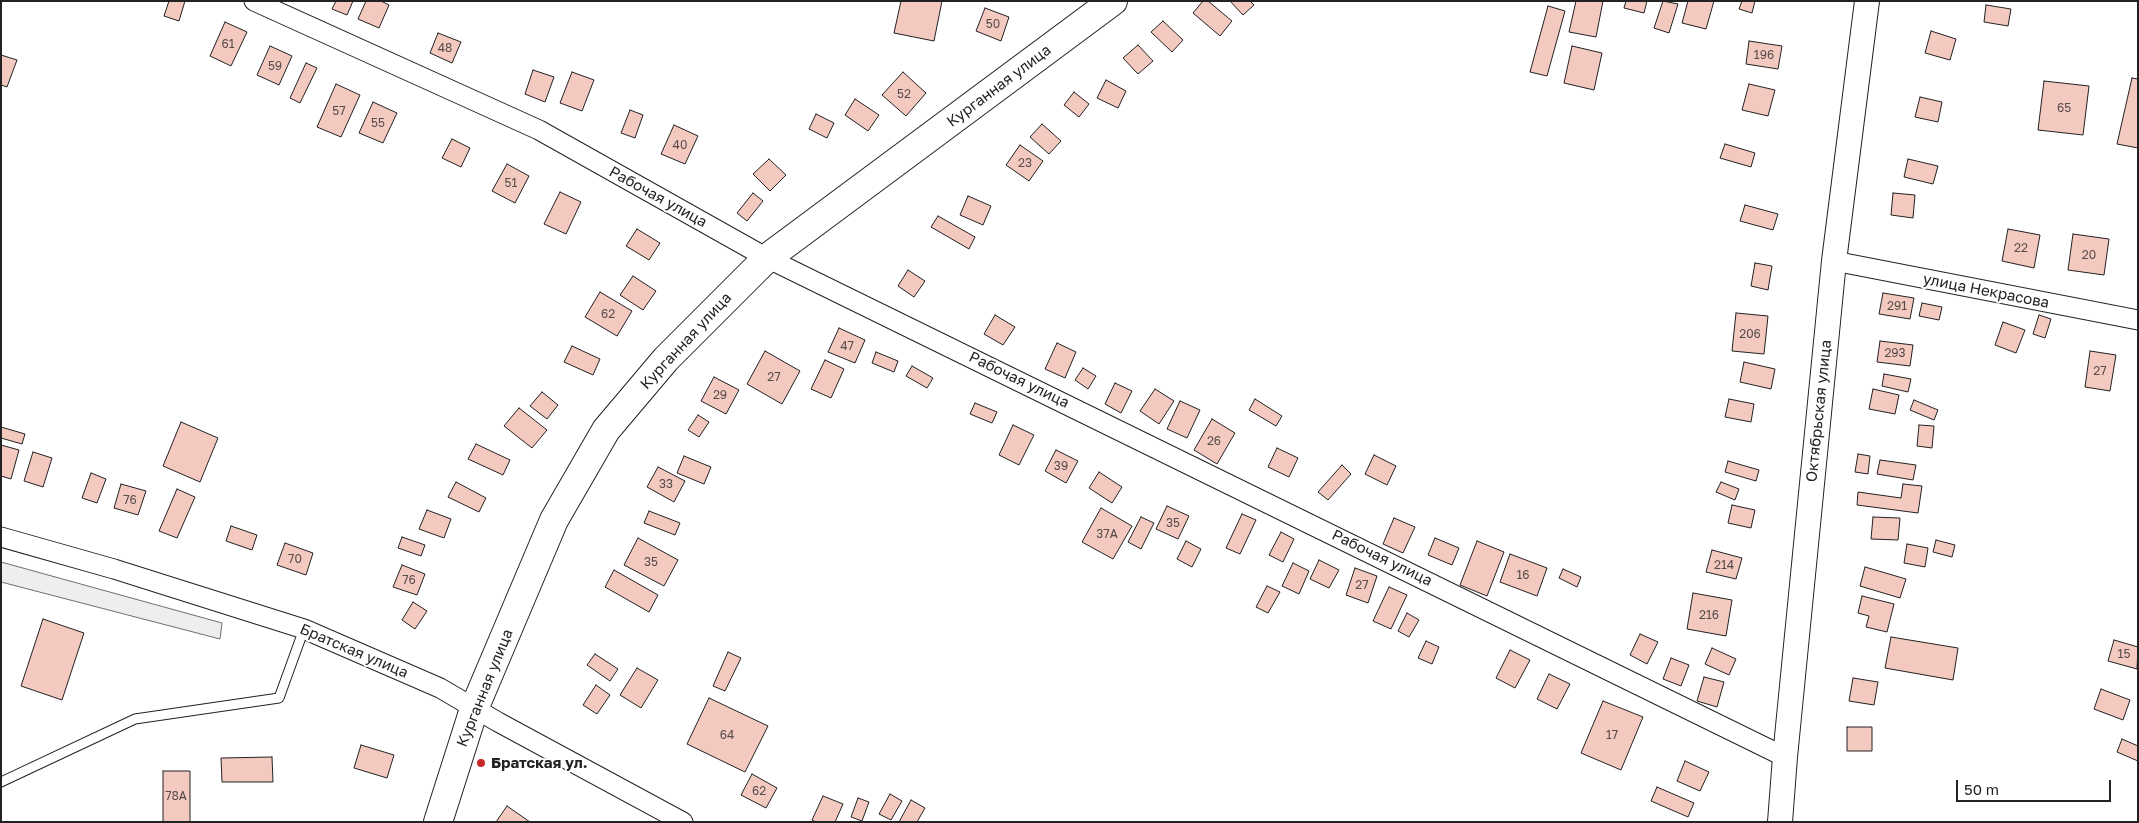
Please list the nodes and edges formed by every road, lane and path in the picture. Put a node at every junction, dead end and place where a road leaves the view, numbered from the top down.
1 (254, 1) edge
2 (1113, 1) edge
3 (1867, 1) edge
4 (767, 258) junction
5 (1834, 261) junction
6 (2138, 320) edge
7 (1, 537) edge
8 (304, 629) junction
9 (474, 708) junction
10 (1785, 757) junction
11 (1, 782) edge
12 (438, 822) edge
13 (683, 822) edge
14 (1780, 822) edge

1 - 4 street, Рабочая улица
2 - 4 main road, Курганная улица
3 - 5 street, Октябрьская улица
4 - 9 main road, Курганная улица
4 - 10 street, Рабочая улица
5 - 6 street, улица Некрасова
5 - 10 street, Октябрьская улица
7 - 8 street, Братская улица
8 - 9 street, Братская улица
8 - 11 lane
9 - 12 main road, Курганная улица
9 - 13 street, Братская улица
10 - 14 street, Октябрьская улица

